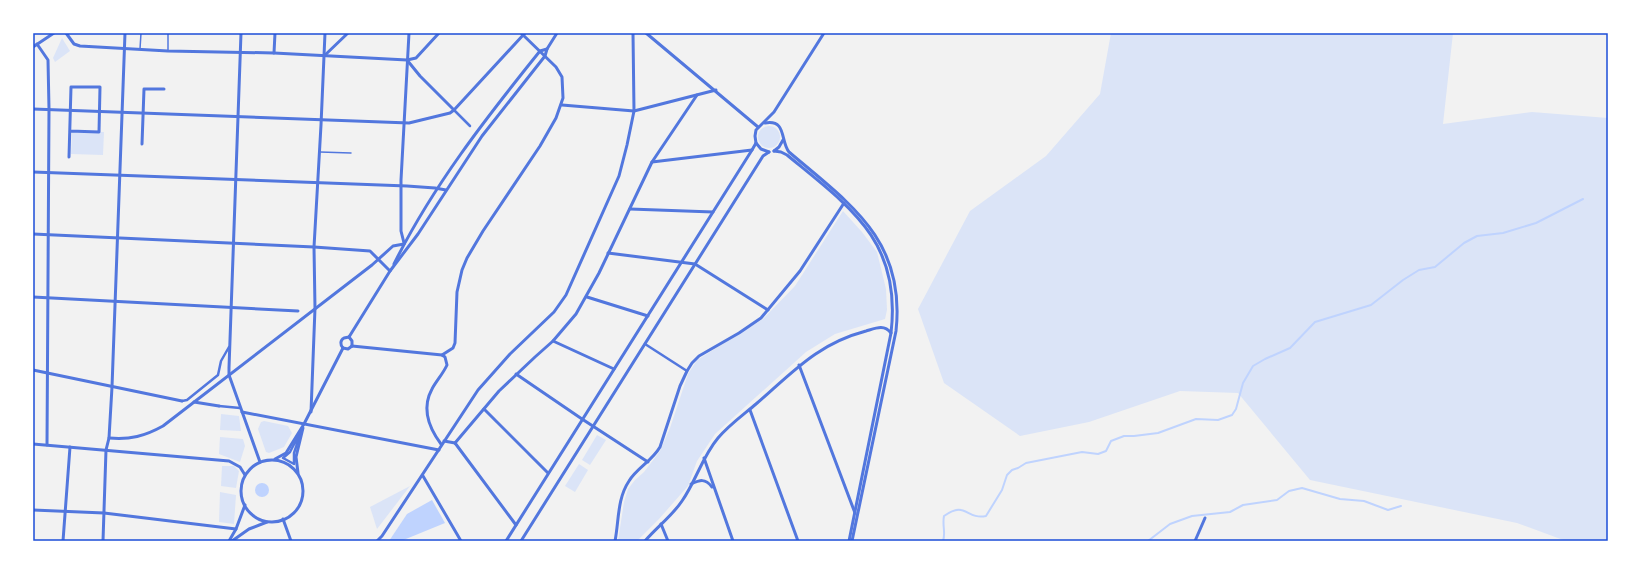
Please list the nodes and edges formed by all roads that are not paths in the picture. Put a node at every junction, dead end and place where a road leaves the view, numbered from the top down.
1 (54, 33) edge
2 (66, 33) edge
3 (125, 33) edge
4 (141, 33) edge
5 (168, 33) edge
6 (241, 33) edge
7 (275, 33) edge
8 (325, 33) edge
9 (348, 33) edge
10 (409, 33) edge
11 (439, 33) edge
12 (557, 33) edge
13 (633, 33) edge
14 (824, 33) edge
15 (523, 34) edge
16 (649, 34) edge
17 (37, 44) junction
18 (33, 47) edge
19 (124, 48) junction
20 (140, 49) junction
21 (547, 49) junction
22 (168, 51) junction
23 (540, 51) junction
24 (240, 52) junction
25 (274, 53) junction
26 (324, 56) junction
27 (545, 56) junction
28 (407, 60) junction
29 (164, 89) dead end
30 (716, 90) junction
31 (697, 95) junction
32 (562, 105) junction
33 (33, 109) edge
34 (49, 109) junction
35 (70, 110) junction
36 (454, 110) junction
37 (100, 111) junction
38 (634, 111) junction
39 (122, 112) junction
40 (143, 112) junction
41 (774, 112) junction
42 (238, 116) junction
43 (322, 120) junction
44 (404, 123) junction
45 (763, 124) junction
46 (776, 124) junction
47 (470, 126) dead end
48 (758, 127) junction
49 (70, 131) junction
50 (784, 139) junction
51 (756, 143) junction
52 (142, 144) dead end
53 (752, 150) junction
54 (774, 151) junction
55 (320, 152) junction
56 (769, 152) junction
57 (351, 153) dead end
58 (69, 157) dead end
59 (652, 162) junction
60 (33, 172) edge
61 (48, 172) junction
62 (119, 175) junction
63 (235, 179) junction
64 (318, 183) junction
65 (402, 186) junction
66 (438, 188) junction
67 (446, 190) junction
68 (844, 203) junction
69 (630, 208) junction
70 (713, 212) junction
71 (33, 234) edge
72 (48, 234) junction
73 (117, 237) junction
74 (232, 243) junction
75 (404, 244) junction
76 (314, 247) junction
77 (608, 253) junction
78 (378, 259) junction
79 (681, 263) junction
80 (695, 264) junction
81 (390, 271) junction
82 (33, 297) edge
83 (587, 297) junction
84 (48, 298) junction
85 (115, 301) junction
86 (230, 306) junction
87 (315, 308) junction
88 (768, 310) junction
89 (298, 311) dead end
90 (648, 316) junction
91 (892, 333) junction
92 (349, 337) junction
93 (554, 341) junction
94 (644, 344) junction
95 (352, 346) junction
96 (229, 347) junction
97 (343, 348) junction
98 (442, 355) junction
99 (799, 365) junction
100 (614, 369) junction
101 (33, 370) edge
102 (686, 371) junction
103 (47, 373) junction
104 (516, 374) junction
105 (229, 375) junction
106 (112, 386) junction
107 (182, 401) joint
108 (194, 402) junction
109 (218, 406) joint
110 (240, 408) junction
111 (484, 409) junction
112 (750, 410) junction
113 (242, 412) junction
114 (310, 412) junction
115 (582, 419) junction
116 (304, 424) junction
117 (594, 426) junction
118 (302, 429) joint
119 (451, 433) junction
120 (109, 438) junction
121 (458, 438) junction
122 (444, 441) junction
123 (455, 443) junction
124 (33, 444) edge
125 (441, 444) junction
126 (46, 445) junction
127 (70, 447) junction
128 (106, 450) junction
129 (439, 450) junction
130 (704, 458) junction
131 (274, 460) junction
132 (260, 462) junction
133 (648, 462) junction
134 (548, 473) junction
135 (245, 475) junction
136 (299, 475) junction
137 (423, 476) junction
138 (691, 484) junction
139 (714, 489) junction
140 (245, 505) junction
141 (33, 510) edge
142 (65, 512) junction
143 (104, 513) junction
144 (855, 514) junction
145 (1205, 518) dead end
146 (283, 519) junction
147 (268, 521) junction
148 (661, 524) junction
149 (516, 525) junction
150 (236, 529) junction
151 (63, 541) edge
152 (103, 541) edge
153 (229, 541) edge
154 (232, 541) edge
155 (291, 541) edge
156 (377, 541) edge
157 (461, 541) edge
158 (506, 541) edge
159 (521, 541) edge
160 (615, 541) edge
161 (645, 541) edge
162 (668, 541) edge
163 (733, 541) edge
164 (798, 541) edge
165 (849, 541) edge
166 (852, 541) edge
167 (1195, 541) edge

1 - 17 street
2 - 19 street
3 - 19 street
4 - 20 lane
5 - 22 lane
6 - 24 street
7 - 25 street
8 - 26 street
9 - 26 street
10 - 28 street
11 - 28 street
12 - 21 street
13 - 38 street
14 - 41 street
15 - 23 street
15 - 36 street
16 - 30 street
17 - 18 street
17 - 34 street
19 - 20 street
19 - 39 street
20 - 22 street
21 - 23 street
21 - 27 street
22 - 24 street
23 - 27 street
23 - 66 street
24 - 25 street
24 - 42 street
25 - 26 street
26 - 28 street
26 - 43 street
27 - 32 street
27 - 67 street
28 - 36 street
28 - 44 street
29 - 40 street
30 - 31 street
30 - 48 street
31 - 38 street
31 - 59 street
32 - 38 street
32 - 98 street
33 - 34 street
34 - 35 street
34 - 61 street
35 - 37 street
35 - 37 street
35 - 49 street
36 - 44 street
36 - 47 street
37 - 39 street
37 - 49 street
38 - 119 street
39 - 40 street
39 - 62 street
40 - 42 street
40 - 52 street
41 - 45 street
41 - 46 street
42 - 43 street
42 - 63 street
43 - 44 street
43 - 55 street
44 - 65 street
45 - 46 street
45 - 48 street
46 - 50 street
48 - 51 street
49 - 58 street
50 - 54 street
50 - 166 street
51 - 53 street
51 - 56 street
53 - 59 street
53 - 70 street
54 - 56 street
54 - 68 street
55 - 57 lane
55 - 64 street
56 - 80 street
59 - 69 street
60 - 61 street
61 - 62 street
61 - 72 street
62 - 63 street
62 - 73 street
63 - 64 street
63 - 74 street
64 - 65 street
64 - 76 street
65 - 66 street
65 - 75 street
66 - 67 street
66 - 75 street
67 - 81 street
68 - 88 street
68 - 91 street
69 - 70 street
69 - 77 street
70 - 79 street
71 - 72 street
72 - 73 street
72 - 84 street
73 - 74 street
73 - 85 street
74 - 76 street
74 - 86 street
75 - 78 street
75 - 81 street
76 - 78 street
76 - 87 street
77 - 79 street
77 - 83 street
78 - 81 street
78 - 87 street
79 - 80 street
79 - 90 street
80 - 88 street
80 - 94 street
81 - 92 street
82 - 84 street
83 - 90 street
83 - 93 street
84 - 85 street
84 - 103 street
85 - 86 street
85 - 106 street
86 - 89 street
86 - 96 street
87 - 105 street
87 - 114 street
88 - 102 street
90 - 100 street
91 - 99 street
91 - 144 street
92 - 95 street
92 - 97 street
93 - 100 street
93 - 104 street
94 - 102 street
94 - 117 street
95 - 97 street
95 - 98 street
96 - 105 street
96 - 107 street
97 - 114 street
98 - 125 street
99 - 112 street
99 - 144 street
100 - 115 street
101 - 103 street
102 - 133 street
103 - 106 street
103 - 126 street
104 - 111 street
104 - 115 street
105 - 108 street
105 - 110 street
106 - 107 street
106 - 120 street
108 - 109 street
108 - 120 street
109 - 110 street
110 - 113 street
111 - 121 street
111 - 134 street
112 - 130 street
112 - 164 street
113 - 116 street
113 - 132 street
114 - 116 street
115 - 117 street
115 - 134 street
116 - 129 street
116 - 131 street
116 - 136 street
117 - 133 street
117 - 159 street
118 - 118 street
119 - 121 street
119 - 122 street
120 - 128 street
121 - 123 street
122 - 123 street
122 - 125 street
123 - 149 street
124 - 126 street
125 - 129 street
126 - 127 street
127 - 128 street
127 - 142 street
128 - 135 street
128 - 143 street
129 - 137 street
130 - 138 street
130 - 139 street
131 - 132 street
131 - 136 street
132 - 135 street
133 - 160 street
134 - 149 street
135 - 140 street
136 - 146 street
137 - 156 street
137 - 157 street
138 - 139 street
138 - 148 street
139 - 163 street
140 - 147 street
140 - 150 street
141 - 142 street
142 - 143 street
142 - 151 street
143 - 150 street
143 - 152 street
144 - 165 street
145 - 167 street
146 - 147 street
146 - 155 street
147 - 154 street
148 - 161 street
148 - 162 street
149 - 158 street
150 - 153 street

